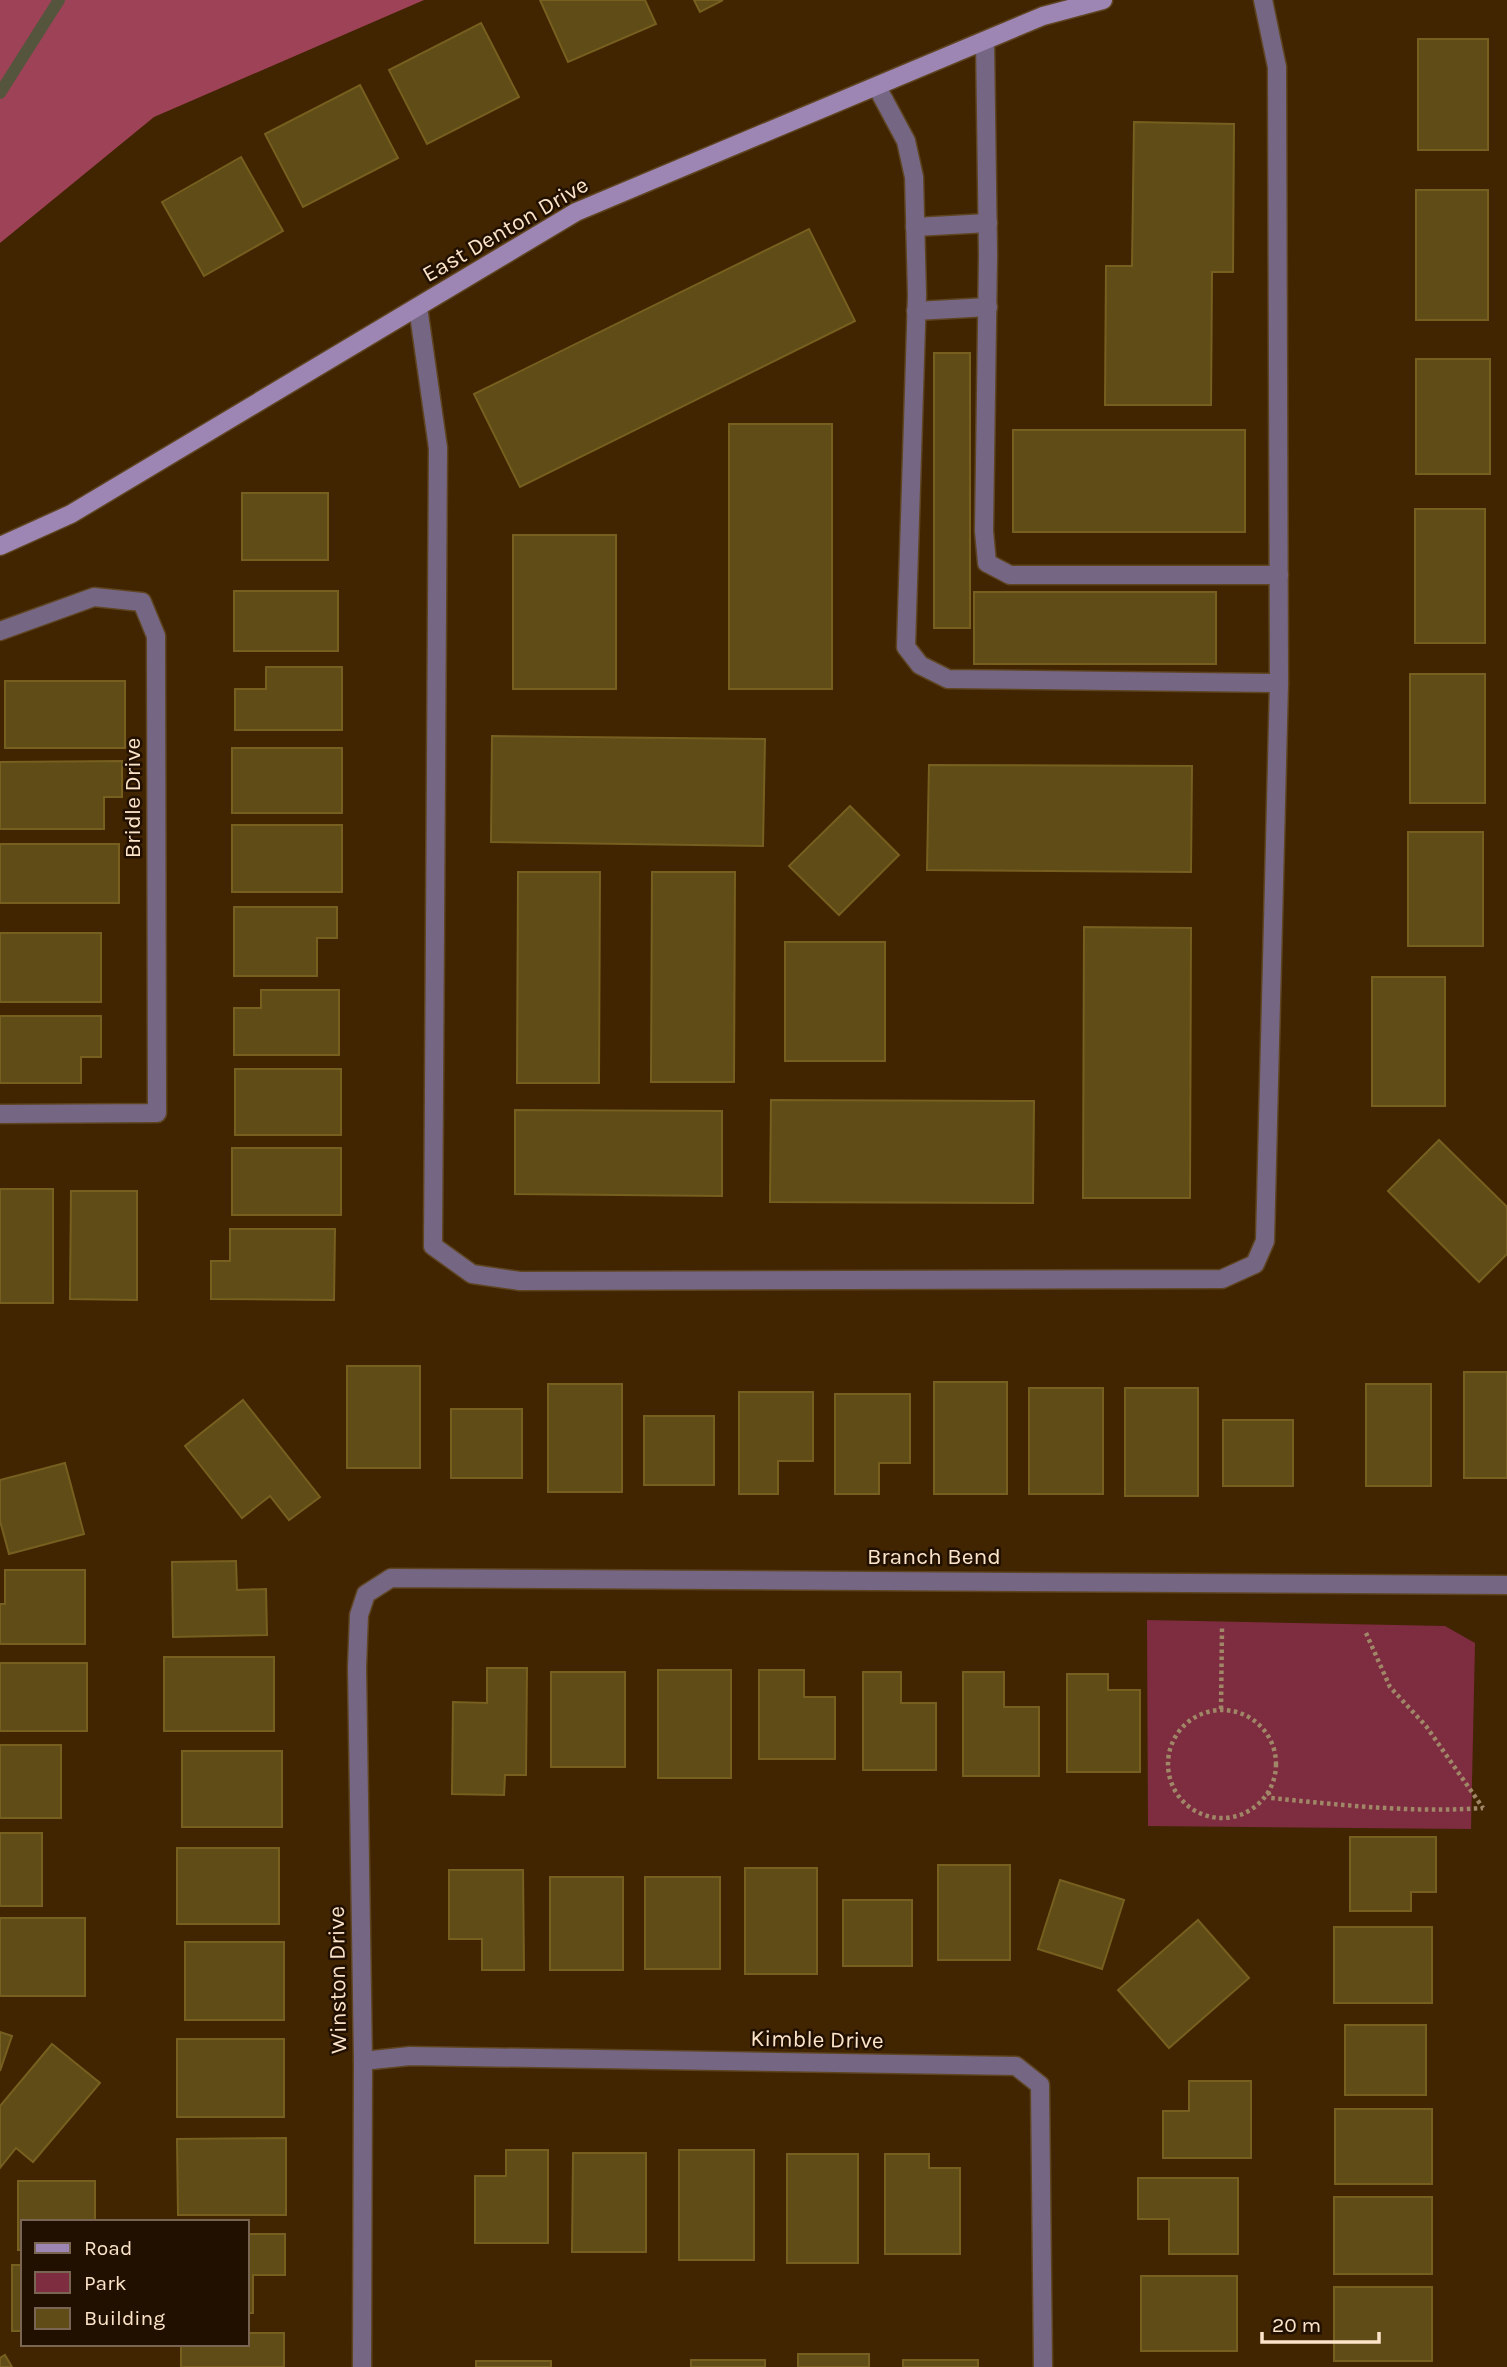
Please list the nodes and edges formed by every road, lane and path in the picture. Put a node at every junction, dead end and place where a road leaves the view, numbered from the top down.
1 (1103, 0) edge
2 (1263, 0) edge
3 (985, 41) junction
4 (877, 87) junction
5 (988, 223) junction
6 (915, 228) junction
7 (418, 307) junction
8 (988, 307) junction
9 (916, 311) junction
10 (0, 546) edge
11 (1279, 575) junction
12 (0, 631) edge
13 (1279, 683) junction
14 (0, 1114) edge
15 (1507, 1585) edge
16 (366, 1594) joint
17 (1222, 1628) dead end
18 (1366, 1633) dead end
19 (1221, 1709) junction
20 (1268, 1793) junction
21 (363, 2061) junction
22 (362, 2367) edge
23 (1042, 2367) edge

1 - 3 street, East Denton Drive
2 - 11 street
3 - 4 street, East Denton Drive
3 - 5 street
4 - 6 street
4 - 7 street, East Denton Drive
5 - 6 street
5 - 8 street
6 - 9 street
7 - 10 street, East Denton Drive
7 - 13 street
8 - 9 street
8 - 11 street
9 - 13 street
11 - 13 street
12 - 14 street, Bridle Drive
15 - 16 street, Branch Bend
16 - 21 street, Winston Drive
17 - 19 path
18 - 20 path
19 - 20 path
19 - 20 path
21 - 22 street, Winston Drive
21 - 23 street, Kimble Drive

